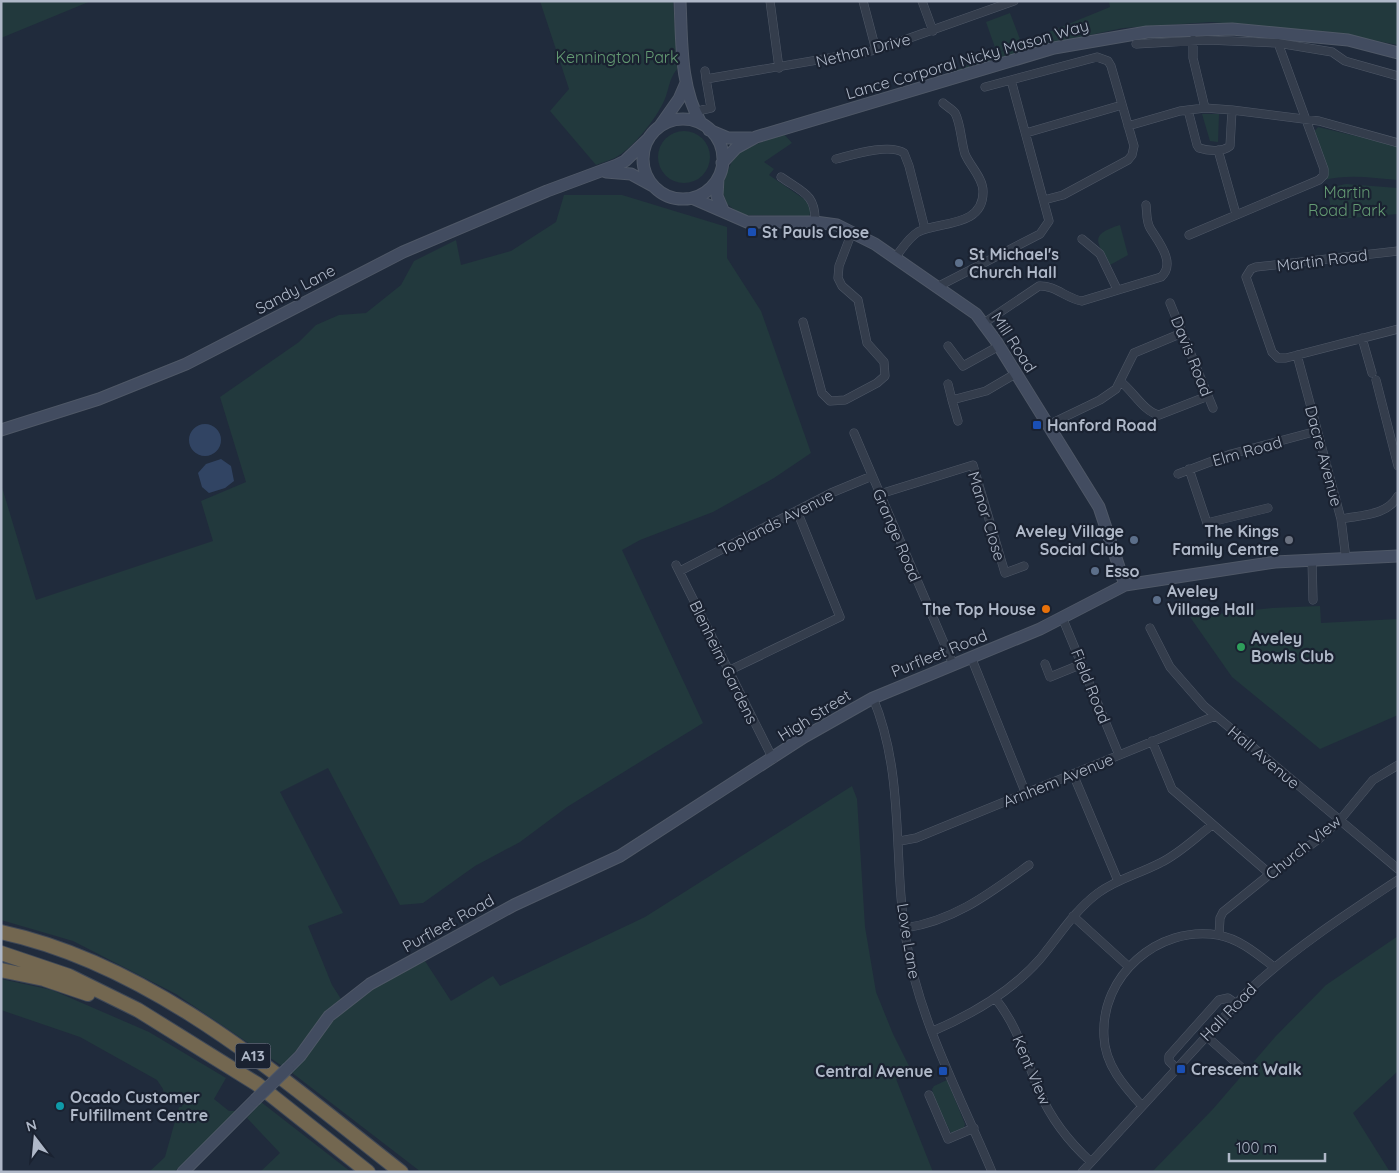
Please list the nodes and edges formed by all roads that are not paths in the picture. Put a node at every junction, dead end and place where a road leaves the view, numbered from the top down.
1 (680, 1) edge
2 (770, 1) edge
3 (863, 1) edge
4 (922, 1) edge
5 (1014, 1) edge
6 (1002, 3) edge
7 (933, 31) junction
8 (1193, 40) junction
9 (1136, 44) dead end
10 (1278, 44) junction
11 (876, 50) junction
12 (1398, 52) edge
13 (779, 68) junction
14 (1398, 76) edge
15 (1012, 80) junction
16 (686, 83) junction
17 (986, 87) dead end
18 (943, 103) dead end
19 (1122, 106) junction
20 (1205, 108) junction
21 (702, 110) dead end
22 (1188, 110) junction
23 (1232, 110) junction
24 (1305, 118) junction
25 (660, 126) junction
26 (1128, 126) junction
27 (705, 127) junction
28 (1026, 133) junction
29 (756, 137) junction
30 (648, 139) junction
31 (1398, 143) edge
32 (1218, 150) junction
33 (836, 159) dead end
34 (722, 163) junction
35 (601, 172) junction
36 (781, 177) dead end
37 (718, 178) junction
38 (653, 186) junction
39 (692, 198) junction
40 (1044, 200) junction
41 (1146, 205) dead end
42 (723, 210) junction
43 (1236, 214) junction
44 (815, 222) junction
45 (924, 230) junction
46 (852, 232) junction
47 (1189, 235) dead end
48 (1082, 239) dead end
49 (1398, 251) edge
50 (895, 258) junction
51 (939, 286) junction
52 (1117, 288) junction
53 (1170, 303) dead end
54 (803, 322) dead end
55 (984, 323) junction
56 (1398, 329) edge
57 (1182, 333) junction
58 (1362, 338) junction
59 (948, 346) dead end
60 (999, 346) junction
61 (1297, 355) junction
62 (1015, 374) junction
63 (1121, 382) junction
64 (948, 384) dead end
65 (1208, 396) junction
66 (952, 400) junction
67 (1213, 408) dead end
68 (958, 421) dead end
69 (1048, 425) junction
70 (1, 430) edge
71 (1317, 431) junction
72 (854, 433) dead end
73 (1398, 466) edge
74 (1189, 469) junction
75 (1178, 474) dead end
76 (872, 476) junction
77 (880, 494) junction
78 (1398, 496) edge
79 (1268, 508) dead end
80 (797, 511) junction
81 (1341, 518) junction
82 (1398, 556) edge
83 (1346, 559) junction
84 (1312, 560) junction
85 (1024, 566) dead end
86 (678, 568) joint
87 (1125, 585) junction
88 (1313, 600) dead end
89 (1062, 617) junction
90 (1150, 628) dead end
91 (971, 656) junction
92 (953, 664) junction
93 (1045, 664) dead end
94 (1082, 664) junction
95 (728, 671) junction
96 (873, 698) junction
97 (1215, 716) junction
98 (1152, 742) junction
99 (1119, 755) junction
100 (773, 760) junction
101 (1398, 765) edge
102 (1073, 774) junction
103 (1026, 794) junction
104 (1340, 820) junction
105 (1212, 825) junction
106 (900, 841) junction
107 (1029, 865) dead end
108 (1398, 869) edge
109 (1270, 874) junction
110 (1398, 880) edge
111 (1118, 881) junction
112 (1073, 916) junction
113 (1, 925) edge
114 (905, 928) junction
115 (1, 932) edge
116 (1219, 935) junction
117 (22, 937) junction
118 (1, 953) edge
119 (1274, 966) junction
120 (1129, 967) junction
121 (1, 970) edge
122 (995, 998) junction
123 (1235, 1003) junction
124 (138, 1010) junction
125 (933, 1031) junction
126 (1205, 1035) junction
127 (1176, 1068) junction
128 (1242, 1068) dead end
129 (929, 1096) dead end
130 (1142, 1106) junction
131 (974, 1128) junction
132 (1091, 1162) junction
133 (183, 1172) edge
134 (368, 1172) edge
135 (401, 1172) edge
136 (992, 1172) edge
137 (1082, 1172) edge

1 - 16 street
2 - 13 street
3 - 11 street
4 - 7 street
5 - 6 street, Nethan Drive
6 - 7 street, Nethan Drive
7 - 11 street, Nethan Drive
8 - 9 street
8 - 10 street
8 - 20 street
10 - 14 street
10 - 24 street
11 - 13 street, Nethan Drive
12 - 29 street, Lance Corporal Nicky Mason Way
13 - 21 street, Nethan Drive
15 - 17 street
15 - 19 street
15 - 28 street
16 - 25 street
16 - 27 street
18 - 45 street
19 - 26 street
19 - 28 street
20 - 22 street
20 - 23 street
22 - 26 street
22 - 32 street
23 - 24 street
23 - 32 street
24 - 31 street
24 - 43 street
25 - 27 street
25 - 30 street
26 - 40 street
27 - 29 street, Lance Corporal Nicky Mason Way
27 - 34 street
28 - 40 street
29 - 34 street, Lance Corporal Nicky Mason Way
30 - 35 street, Sandy Lane
30 - 38 street
32 - 43 street
33 - 45 street
34 - 37 street
35 - 38 street, Sandy Lane
35 - 70 street, Sandy Lane
36 - 44 street
37 - 39 street
37 - 42 street
38 - 39 street
39 - 42 street, Mill Road
40 - 51 street
41 - 52 street
42 - 44 street, Mill Road
43 - 47 street
44 - 46 street, Mill Road
45 - 50 street
46 - 50 street, Mill Road
46 - 54 street
48 - 52 street
49 - 61 street, Martin Road
50 - 51 street, Mill Road
51 - 55 street, Mill Road
52 - 55 street
53 - 57 street, Davis Road
55 - 60 street, Mill Road
56 - 58 street
57 - 63 street
57 - 65 street, Davis Road
58 - 61 street
58 - 73 street
59 - 60 street
60 - 62 street, Mill Road
61 - 71 street, Dacre Avenue
62 - 66 street
62 - 69 street, Mill Road
63 - 65 street
63 - 69 street
64 - 66 street
65 - 67 street, Davis Road
66 - 68 street
69 - 87 street, Mill Road
71 - 74 street, Elm Road
71 - 81 street, Dacre Avenue
72 - 76 street, Grange Road
74 - 75 street, Elm Road
74 - 79 street
76 - 77 street, Grange Road
76 - 80 street, Toplands Avenue
77 - 85 street, Manor Close
77 - 92 street, Grange Road
78 - 81 street
80 - 86 street, Toplands Avenue
80 - 95 street
81 - 83 street, Dacre Avenue
82 - 83 street
83 - 84 street
84 - 87 street
84 - 88 street
86 - 95 street, Blenheim Gardens
87 - 89 street, Purfleet Road
89 - 91 street, Purfleet Road
89 - 94 street, Field Road
90 - 97 street, Hall Avenue
91 - 92 street, Purfleet Road
91 - 103 street
92 - 96 street, Purfleet Road
93 - 94 street
94 - 99 street, Field Road
95 - 100 street, Blenheim Gardens
96 - 100 street, High Street
96 - 106 street, Love Lane
97 - 98 street, Arnhem Avenue
97 - 104 street, Hall Avenue
98 - 99 street, Arnhem Avenue
98 - 105 street
99 - 102 street, Arnhem Avenue
100 - 133 street, Purfleet Road, bridge
101 - 104 street, Church View
102 - 103 street, Arnhem Avenue
102 - 111 street
103 - 106 street, Arnhem Avenue
104 - 108 street, Hall Avenue
104 - 109 street, Church View
105 - 109 street
105 - 111 street
106 - 114 street, Love Lane
107 - 114 street
109 - 116 street, Church View
110 - 119 street, Hall Road
111 - 112 street
112 - 120 street
112 - 122 street
113 - 117 highway
114 - 125 street, Love Lane
115 - 117 highway, A13
116 - 119 street
116 - 120 street
117 - 135 highway, A13
118 - 124 highway, A13
119 - 123 street, Hall Road
120 - 130 street
121 - 124 highway
122 - 125 street
122 - 132 street, Kent View
123 - 126 street, Hall Road
123 - 127 street
124 - 134 highway, A13
125 - 131 street, Love Lane
126 - 127 street, Hall Road
126 - 128 street
127 - 130 street, Hall Road
129 - 131 street
130 - 132 street, Hall Road
131 - 136 street, Love Lane
132 - 137 street, Hall Road

